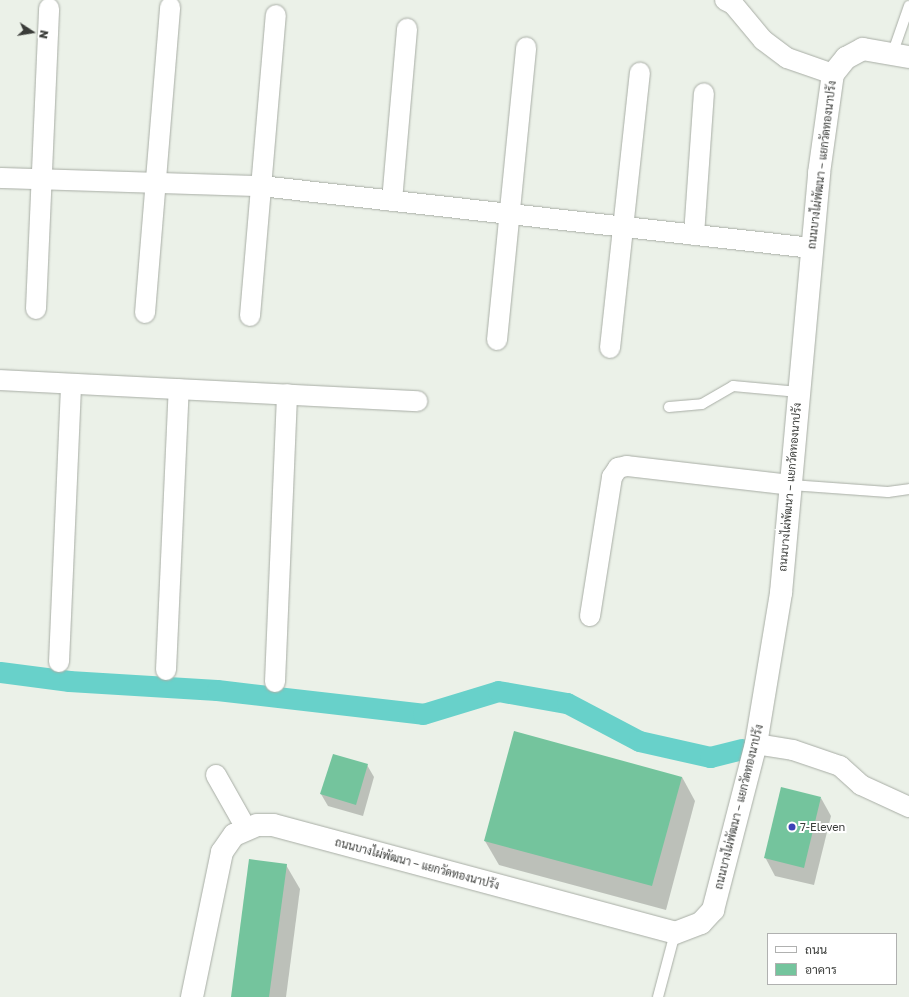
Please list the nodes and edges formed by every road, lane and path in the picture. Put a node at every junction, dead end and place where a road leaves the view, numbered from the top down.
1 (725, 0) edge
2 (909, 6) edge
3 (170, 7) dead end
4 (50, 8) dead end
5 (276, 15) dead end
6 (407, 30) dead end
7 (526, 47) dead end
8 (901, 55) edge
9 (640, 73) dead end
10 (833, 74) junction
11 (704, 93) dead end
12 (0, 178) edge
13 (42, 179) junction
14 (156, 183) junction
15 (261, 186) junction
16 (392, 201) junction
17 (510, 214) junction
18 (623, 227) junction
19 (694, 235) junction
20 (812, 248) junction
21 (36, 309) dead end
22 (145, 313) dead end
23 (250, 316) dead end
24 (497, 340) dead end
25 (610, 348) dead end
26 (0, 380) edge
27 (71, 384) junction
28 (179, 389) junction
29 (799, 392) junction
30 (287, 394) junction
31 (417, 400) dead end
32 (669, 407) dead end
33 (790, 485) junction
34 (909, 489) edge
35 (590, 616) dead end
36 (59, 662) dead end
37 (166, 670) dead end
38 (275, 682) dead end
39 (756, 744) junction
40 (216, 775) dead end
41 (908, 804) edge
42 (246, 828) junction
43 (674, 933) junction
44 (192, 997) edge
45 (658, 997) edge

1 - 10 street
2 - 8 lane
3 - 14 street
4 - 13 street
5 - 15 street
6 - 16 street
7 - 17 street
8 - 10 street, ถนนบางไผ่พัฒนา – แยกวัดทองนาปรัง
9 - 18 street
10 - 20 street, ถนนบางไผ่พัฒนา – แยกวัดทองนาปรัง
11 - 19 street
12 - 13 street
13 - 14 street
13 - 21 street
14 - 15 street
14 - 22 street
15 - 16 street
15 - 23 street
16 - 17 street
17 - 18 street
17 - 24 street
18 - 19 street
18 - 25 street
19 - 20 street
20 - 29 street, ถนนบางไผ่พัฒนา – แยกวัดทองนาปรัง
26 - 27 street
27 - 28 street
27 - 36 street
28 - 30 street
28 - 37 street
29 - 32 lane
29 - 33 street, ถนนบางไผ่พัฒนา – แยกวัดทองนาปรัง
30 - 31 street
30 - 38 street
33 - 34 lane
33 - 35 street
33 - 39 street, ถนนบางไผ่พัฒนา – แยกวัดทองนาปรัง
39 - 41 street
39 - 43 street, ถนนบางไผ่พัฒนา – แยกวัดทองนาปรัง
40 - 42 street
42 - 43 street, ถนนบางไผ่พัฒนา – แยกวัดทองนาปรัง
42 - 44 street, ถนนบางไผ่พัฒนา – แยกวัดทองนาปรัง
43 - 45 lane

